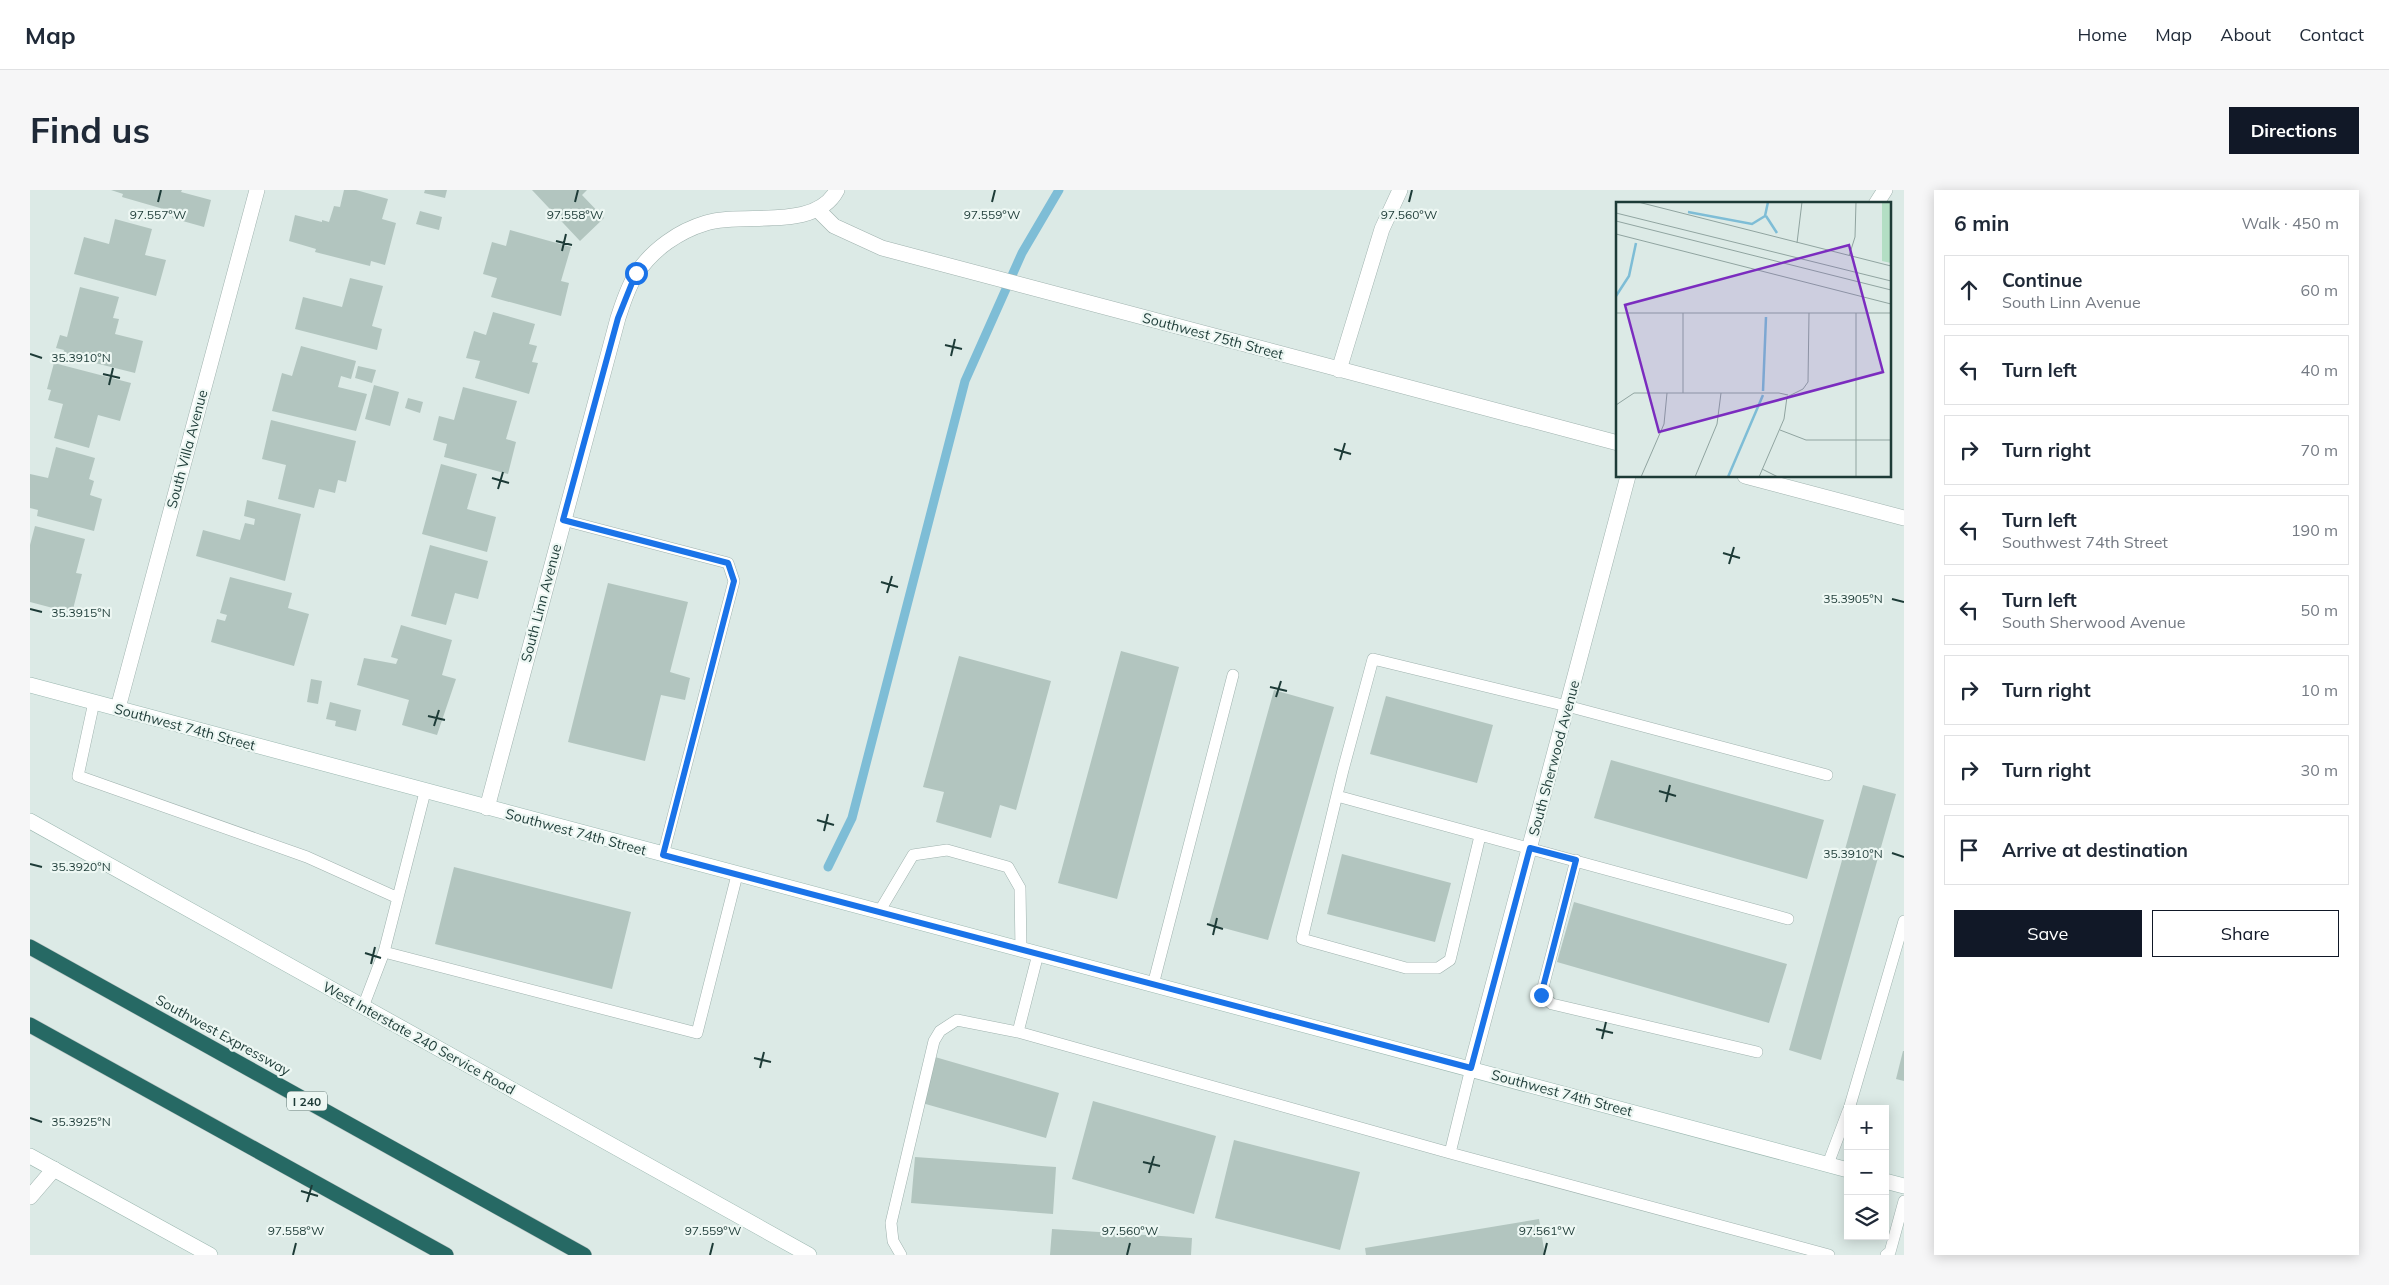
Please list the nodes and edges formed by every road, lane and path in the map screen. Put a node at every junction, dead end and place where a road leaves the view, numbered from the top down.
1 (257, 190) edge
2 (837, 190) edge
3 (1400, 190) edge
4 (1885, 190) edge
5 (1877, 202) edge
6 (818, 209) junction
7 (1339, 370) junction
8 (1616, 442) edge
9 (1627, 478) edge
10 (1755, 478) edge
11 (1904, 518) edge
12 (563, 520) junction
13 (1233, 675) dead end
14 (30, 685) edge
15 (94, 702) junction
16 (1567, 706) junction
17 (118, 708) junction
18 (1827, 775) dead end
19 (425, 792) junction
20 (1337, 796) junction
21 (487, 808) junction
22 (30, 821) edge
23 (1480, 836) junction
24 (1530, 848) junction
25 (663, 855) junction
26 (1576, 860) junction
27 (737, 875) junction
28 (398, 898) junction
29 (879, 912) junction
30 (1788, 919) dead end
31 (1904, 921) edge
32 (30, 946) edge
33 (1021, 950) junction
34 (384, 952) junction
35 (1038, 954) junction
36 (1154, 985) junction
37 (363, 1006) junction
38 (30, 1025) edge
39 (1018, 1032) junction
40 (1757, 1052) dead end
41 (1471, 1068) junction
42 (1849, 1105) edge
43 (1844, 1121) edge
44 (1450, 1153) junction
45 (30, 1156) edge
46 (1828, 1164) junction
47 (54, 1169) junction
48 (1844, 1169) edge
49 (1889, 1182) edge
50 (1904, 1186) edge
51 (30, 1197) edge
52 (1904, 1201) edge
53 (210, 1255) edge
54 (446, 1255) edge
55 (584, 1255) edge
56 (809, 1255) edge
57 (901, 1255) edge
58 (1829, 1255) edge
59 (1886, 1255) edge

1 - 17 street, South Villa Avenue
2 - 6 street, South Linn Avenue
3 - 7 street
4 - 5 street
6 - 7 street, Southwest 75th Street
6 - 12 street, South Linn Avenue
7 - 8 street, Southwest 75th Street
9 - 16 street, South Sherwood Avenue
10 - 11 street
12 - 21 street, South Linn Avenue
12 - 25 lane
13 - 36 lane
14 - 15 street, Southwest 74th Street
15 - 17 street, Southwest 74th Street
15 - 28 lane
16 - 18 lane
16 - 20 lane
16 - 24 street, South Sherwood Avenue
17 - 19 street, Southwest 74th Street
19 - 21 street, Southwest 74th Street
19 - 28 lane
20 - 23 lane
20 - 23 lane
21 - 25 street, Southwest 74th Street
22 - 37 street, West Interstate 240 Service Road
23 - 24 lane
24 - 26 lane
24 - 41 street, South Sherwood Avenue
25 - 27 street, Southwest 74th Street
26 - 30 lane
26 - 40 lane
27 - 29 street, Southwest 74th Street
27 - 34 lane
28 - 34 lane
29 - 33 street, Southwest 74th Street
29 - 33 lane
31 - 42 lane
32 - 55 highway, Southwest Expressway / I 240
33 - 35 street, Southwest 74th Street
34 - 37 lane
35 - 36 street, Southwest 74th Street
35 - 39 lane
36 - 41 street, Southwest 74th Street
37 - 56 street, West Interstate 240 Service Road
38 - 54 highway
39 - 44 lane
39 - 57 lane
41 - 44 lane
41 - 46 street, Southwest 74th Street
43 - 46 lane
44 - 58 lane
45 - 47 street
46 - 48 street, Southwest 74th Street
47 - 51 street
47 - 53 street
49 - 50 street
52 - 59 lane

